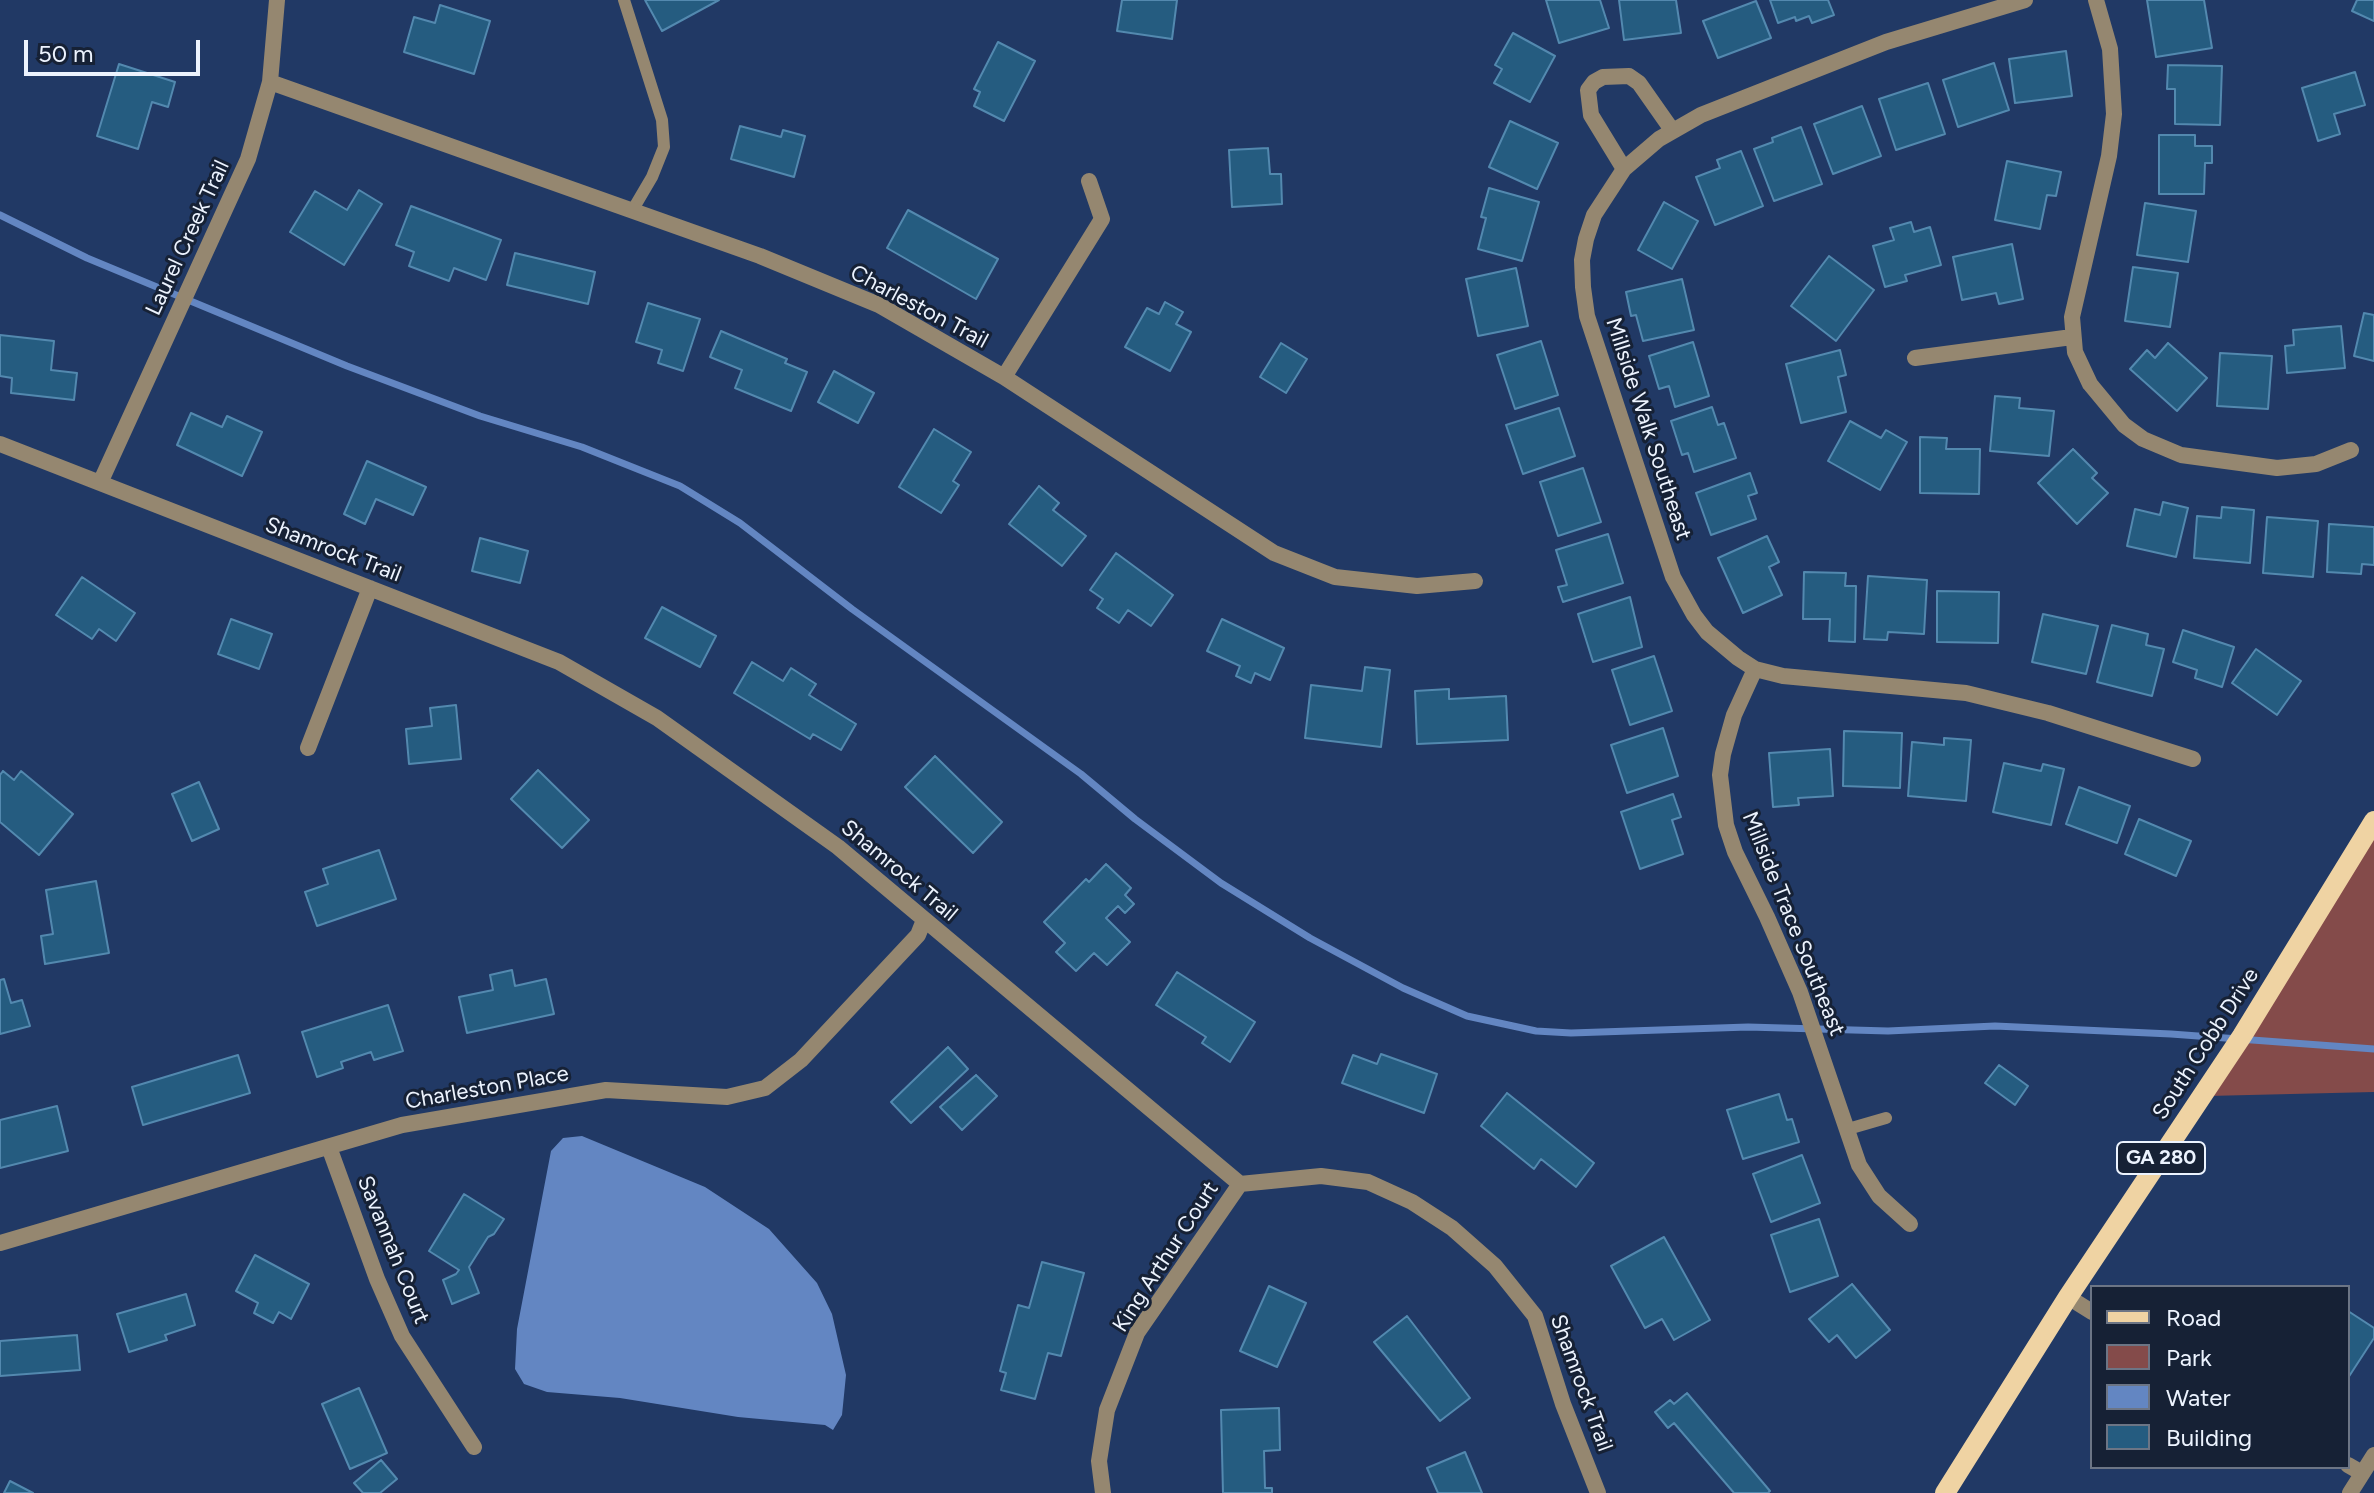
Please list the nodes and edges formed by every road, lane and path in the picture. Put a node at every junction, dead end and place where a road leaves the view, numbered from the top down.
1 (277, 0) edge
2 (624, 0) edge
3 (2025, 0) edge
4 (2096, 0) edge
5 (270, 82) junction
6 (1672, 130) junction
7 (1624, 169) junction
8 (1089, 181) dead end
9 (632, 211) junction
10 (2072, 337) junction
11 (1915, 358) dead end
12 (1004, 377) junction
13 (0, 444) edge
14 (2351, 450) dead end
15 (100, 483) junction
16 (1475, 581) dead end
17 (370, 588) junction
18 (1755, 669) junction
19 (308, 748) dead end
20 (2193, 759) dead end
21 (2374, 821) edge
22 (924, 920) junction
23 (1886, 1118) dead end
24 (1848, 1129) junction
25 (329, 1147) junction
26 (1240, 1184) junction
27 (1910, 1224) dead end
28 (0, 1243) edge
29 (2068, 1297) junction
30 (2090, 1311) edge
31 (474, 1447) dead end
32 (2374, 1455) edge
33 (2355, 1469) edge
34 (1103, 1493) edge
35 (1598, 1493) edge
36 (1945, 1493) edge
37 (2350, 1493) edge

1 - 5 street, Laurel Creek Trail
2 - 9 lane
3 - 6 street, Millside Walk Southeast
4 - 10 street
5 - 9 street, Charleston Trail
5 - 15 street, Laurel Creek Trail
6 - 7 street, Millside Walk Southeast
6 - 7 street
7 - 18 street, Millside Walk Southeast
8 - 12 street
9 - 12 street, Charleston Trail
10 - 11 street
10 - 14 street
12 - 16 street, Charleston Trail
13 - 15 street, Shamrock Trail
15 - 17 street, Shamrock Trail
17 - 19 street
17 - 22 street, Shamrock Trail
18 - 20 street, Millside Walk Southeast
18 - 24 street, Millside Trace Southeast
21 - 29 main road, South Cobb Drive / GA 280
22 - 25 street, Charleston Place
22 - 26 street, Shamrock Trail
23 - 24 lane
24 - 27 street, Millside Trace Southeast
25 - 28 street, Charleston Place
25 - 31 street, Savannah Court
26 - 34 street, King Arthur Court
26 - 35 street, Shamrock Trail
29 - 30 street
29 - 36 main road, South Cobb Drive / GA 280
32 - 33 street
33 - 37 street

